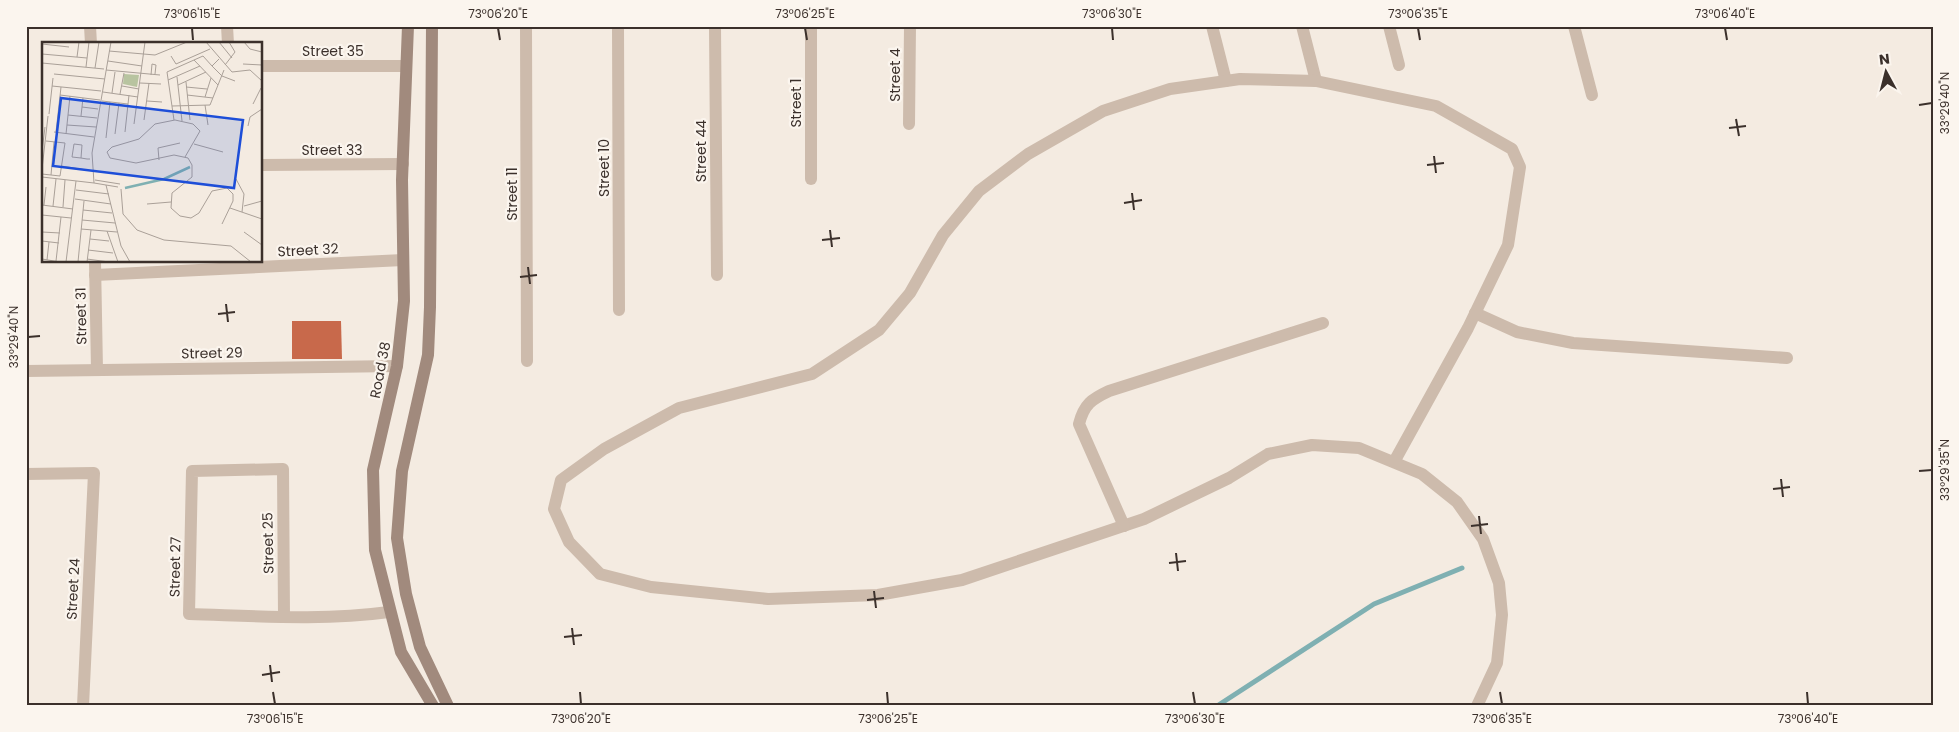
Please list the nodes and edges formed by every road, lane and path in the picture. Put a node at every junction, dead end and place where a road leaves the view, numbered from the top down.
1 (90, 26) edge
2 (227, 26) edge
3 (408, 26) edge
4 (432, 26) edge
5 (526, 26) edge
6 (618, 26) edge
7 (715, 26) edge
8 (811, 26) edge
9 (910, 26) edge
10 (1212, 26) edge
11 (1302, 26) edge
12 (1389, 26) edge
13 (1574, 26) edge
14 (91, 42) edge
15 (228, 42) edge
16 (1399, 65) dead end
17 (262, 66) edge
18 (406, 66) junction
19 (1316, 80) junction
20 (1226, 81) junction
21 (1592, 95) dead end
22 (909, 124) dead end
23 (403, 164) junction
24 (262, 165) edge
25 (811, 179) dead end
26 (404, 260) junction
27 (95, 262) edge
28 (95, 275) junction
29 (717, 275) dead end
30 (619, 310) dead end
31 (1475, 313) junction
32 (1323, 323) dead end
33 (1787, 358) dead end
34 (527, 361) dead end
35 (397, 366) junction
36 (26, 370) edge
37 (97, 370) junction
38 (1394, 462) junction
39 (282, 469) joint
40 (26, 474) edge
41 (1124, 526) junction
42 (389, 612) junction
43 (284, 616) junction
44 (82, 706) edge
45 (433, 706) edge
46 (448, 706) edge
47 (1477, 706) edge

1 - 14 street
2 - 15 street
3 - 18 main road, Road 38
4 - 46 main road
5 - 34 street, Street 11
6 - 30 street, Street 10
7 - 29 street, Street 44
8 - 25 street, Street 1
9 - 22 street, Street 4
10 - 20 street
11 - 19 street
12 - 16 street
13 - 21 street
17 - 18 street, Street 35
18 - 23 main road, Road 38
19 - 20 street
19 - 31 street
20 - 41 street
23 - 24 street, Street 33
23 - 26 main road, Road 38
26 - 28 street, Street 32
26 - 35 main road, Road 38
27 - 28 street, Street 31
28 - 37 street, Street 31
31 - 33 street
31 - 38 street
32 - 41 street
35 - 37 street, Street 29
35 - 42 main road, Road 38
36 - 37 street, Street 29
38 - 41 street
38 - 47 street
39 - 43 street, Street 25
39 - 43 street, Street 27
40 - 44 street, Street 24
42 - 43 street, Street 27
42 - 45 main road, Road 38

